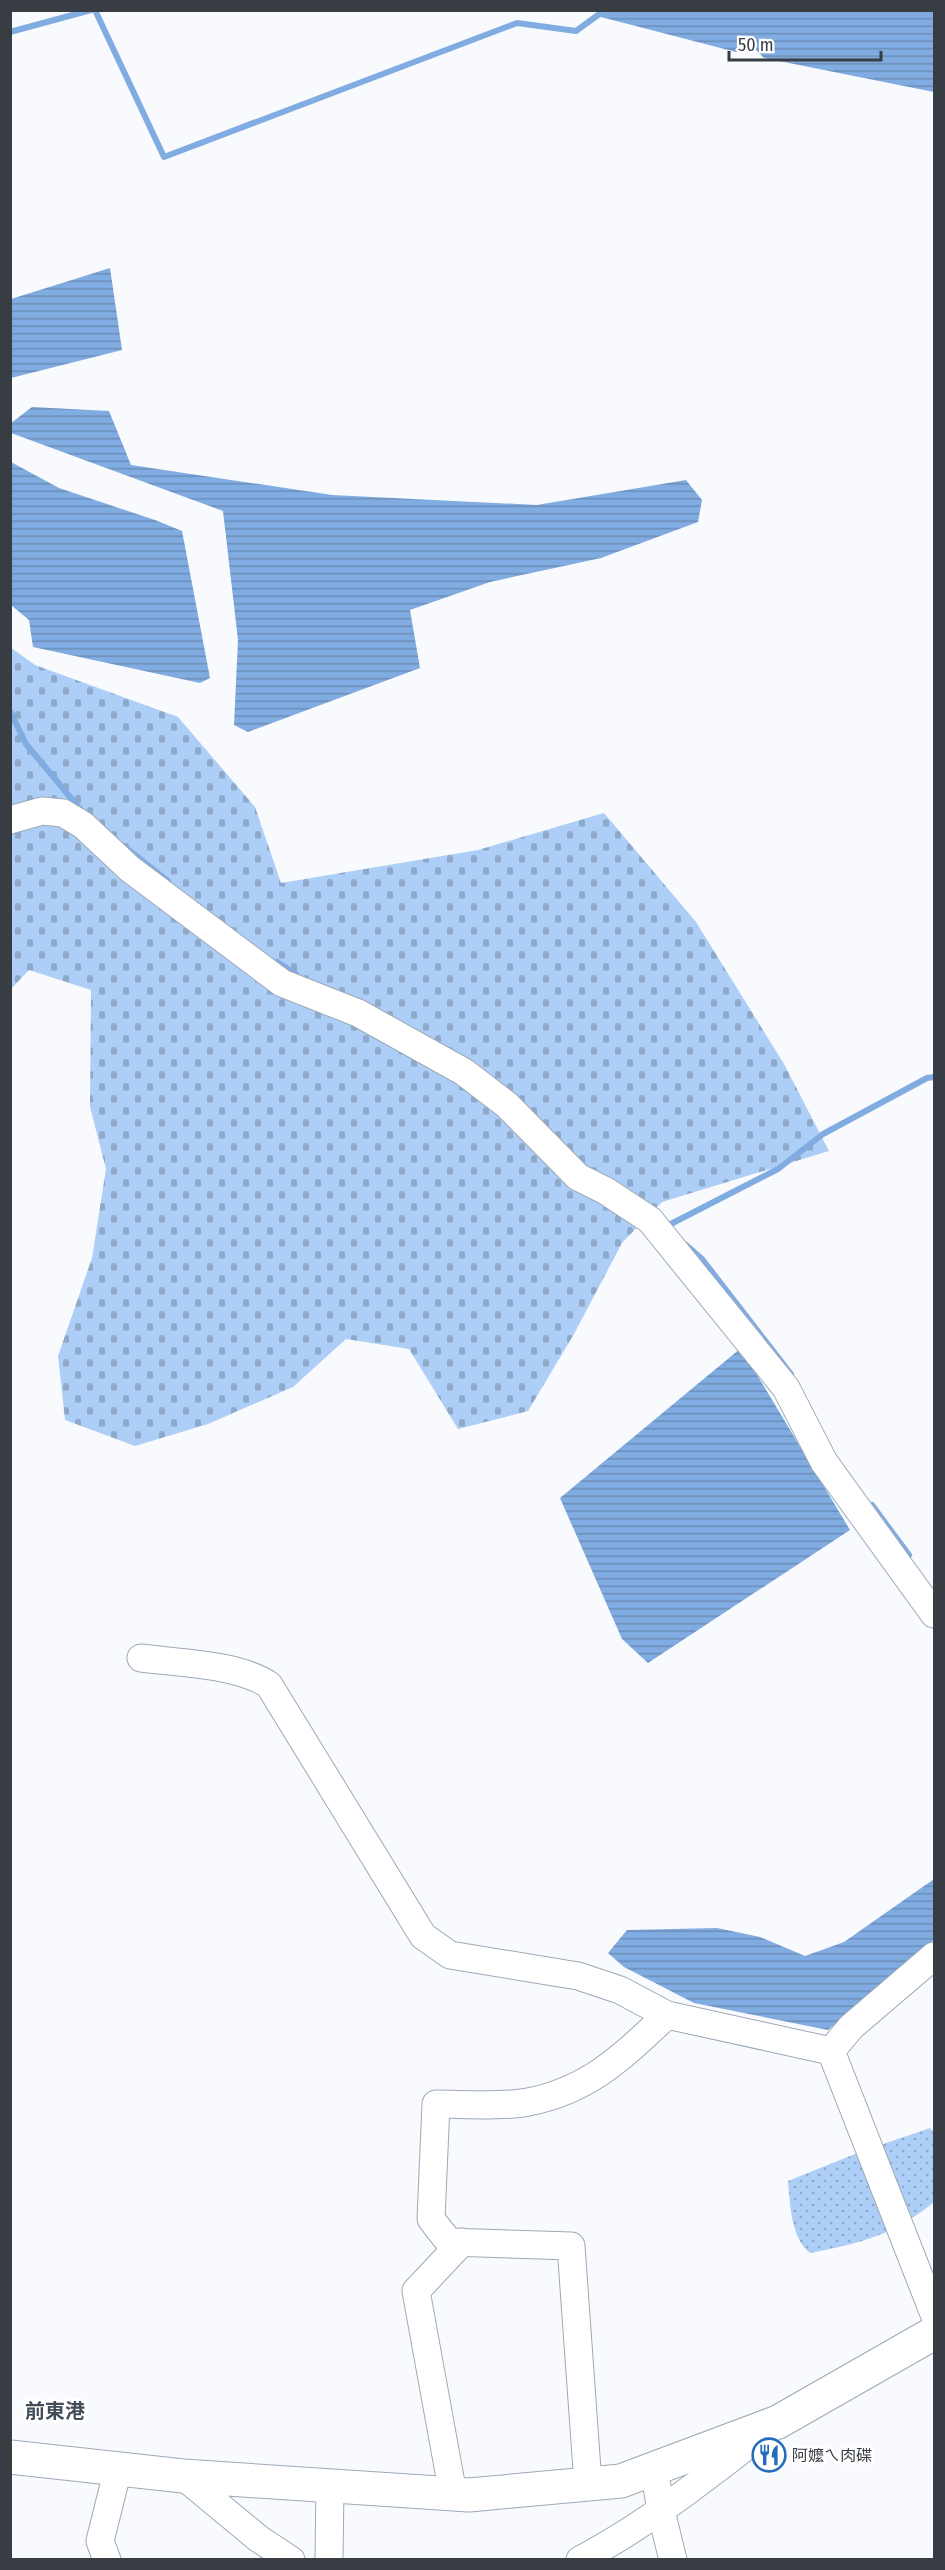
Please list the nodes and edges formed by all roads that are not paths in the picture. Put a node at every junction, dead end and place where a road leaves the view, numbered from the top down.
1 (10, 820) edge
2 (934, 1614) edge
3 (141, 1658) dead end
4 (934, 1956) edge
5 (667, 2015) junction
6 (831, 2050) junction
7 (462, 2242) junction
8 (934, 2314) edge
9 (934, 2333) edge
10 (778, 2422) junction
11 (10, 2457) edge
12 (654, 2468) junction
13 (118, 2469) junction
14 (183, 2476) junction
15 (588, 2484) junction
16 (330, 2486) junction
17 (453, 2494) junction
18 (661, 2511) junction
19 (107, 2559) edge
20 (291, 2559) edge
21 (329, 2559) edge
22 (580, 2559) edge
23 (673, 2559) edge

1 - 2 street
3 - 5 street
4 - 6 street
5 - 6 street
5 - 7 street
6 - 8 street
7 - 15 street
7 - 17 street
9 - 10 main road
10 - 12 main road
10 - 18 street
11 - 13 main road
12 - 15 main road
12 - 18 street
13 - 14 main road
13 - 19 street
14 - 16 main road
14 - 20 street
15 - 17 main road
16 - 17 main road
16 - 21 street
18 - 22 street
18 - 23 street

